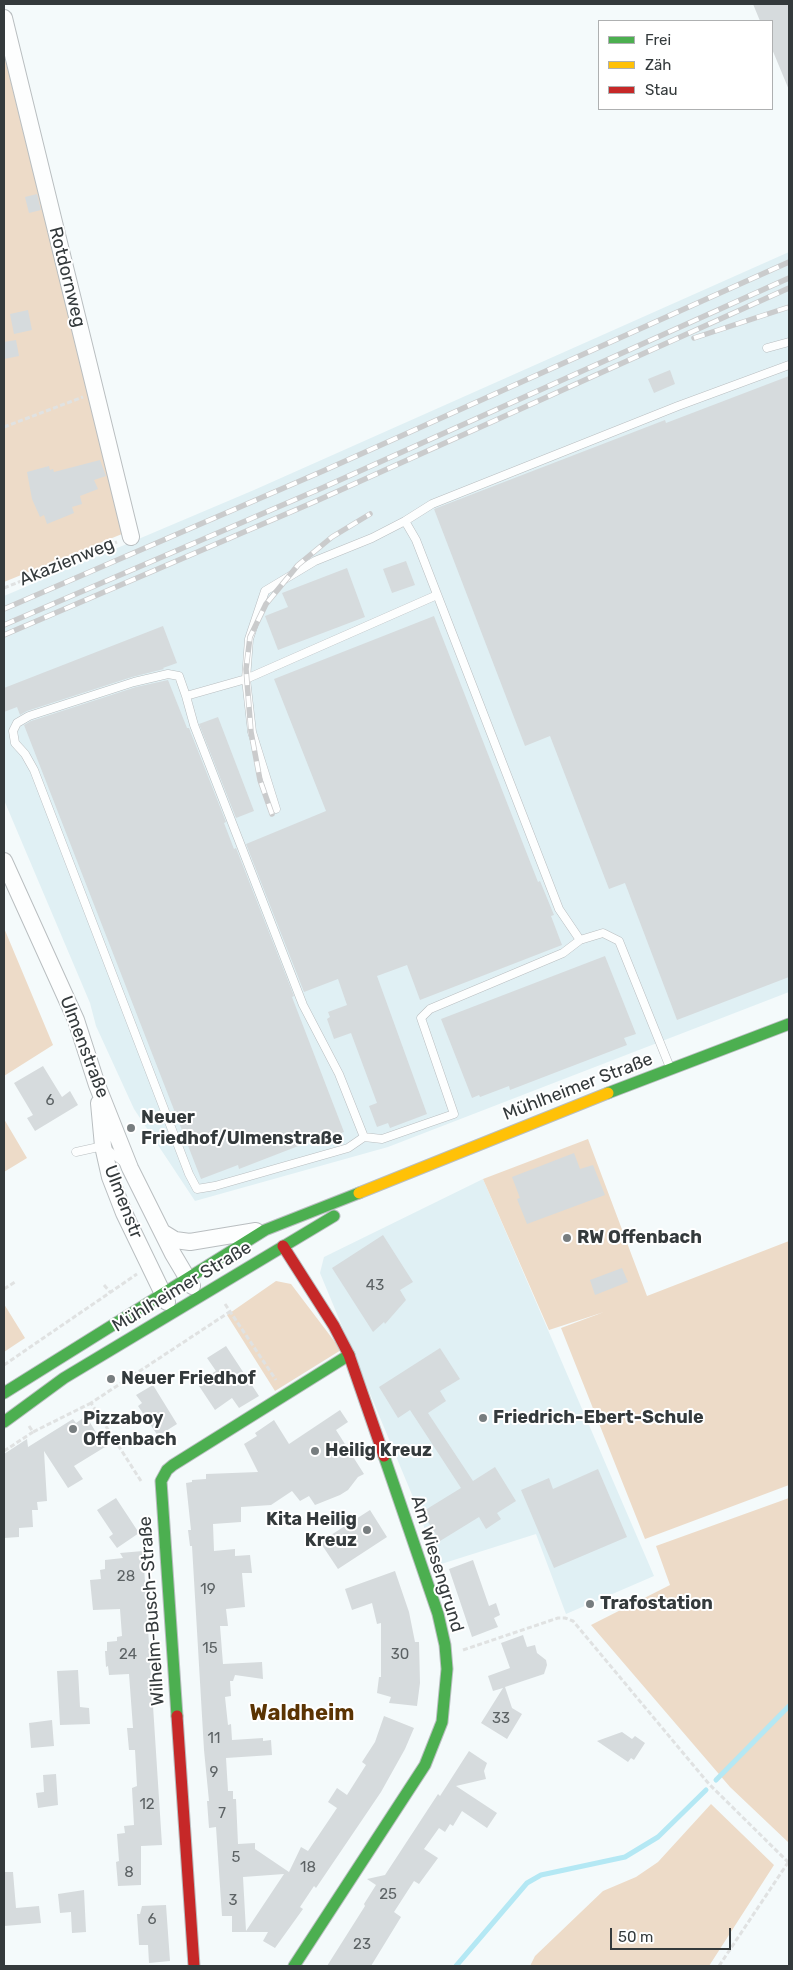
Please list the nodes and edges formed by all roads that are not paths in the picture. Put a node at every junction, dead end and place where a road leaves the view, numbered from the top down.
1 (4, 18) edge
2 (789, 342) edge
3 (767, 348) dead end
4 (789, 365) edge
5 (405, 521) junction
6 (131, 537) road end
7 (437, 595) junction
8 (246, 679) junction
9 (186, 696) junction
10 (276, 808) dead end
11 (4, 861) edge
12 (580, 940) junction
13 (789, 1024) edge
14 (670, 1070) junction
15 (98, 1085) junction
16 (364, 1137) junction
17 (103, 1146) junction
18 (76, 1152) dead end
19 (130, 1168) junction
20 (380, 1186) junction
21 (264, 1230) junction
22 (162, 1232) junction
23 (283, 1246) junction
24 (186, 1277) junction
25 (162, 1292) junction
26 (198, 1298) junction
27 (173, 1312) junction
28 (349, 1355) junction
29 (4, 1392) edge
30 (4, 1422) edge
31 (194, 1966) edge
32 (294, 1966) edge

1 - 6 street, Rotdornweg
2 - 3 lane
4 - 5 lane
5 - 7 lane
5 - 8 lane
7 - 8 lane
7 - 12 lane
8 - 9 lane
8 - 10 lane
9 - 16 lane
9 - 16 lane
11 - 15 street, Ulmenstraße
12 - 14 lane
12 - 16 lane
13 - 14 street, Mühlheimer Straße
14 - 20 street, Mühlheimer Straße
15 - 17 street, Ulmenstr
15 - 19 street, Ulmenstraße
17 - 18 lane
17 - 19 lane
17 - 25 street, Ulmenstr
19 - 22 street, Ulmenstraße
20 - 21 street, Mühlheimer Straße
20 - 23 street, Mühlheimer Straße
21 - 22 street
21 - 24 street, Mühlheimer Straße
22 - 24 street, Ulmenstraße
23 - 26 street, Mühlheimer Straße
23 - 28 street, Am Wiesengrund
24 - 25 street, Mühlheimer Straße
24 - 26 street, Ulmenstraße
25 - 27 street, Ulmenstr
25 - 29 street, Mühlheimer Straße
26 - 27 street, Mühlheimer Straße
27 - 30 street, Mühlheimer Straße
28 - 31 street, Wilhelm-Busch-Straße
28 - 32 street, Am Wiesengrund

